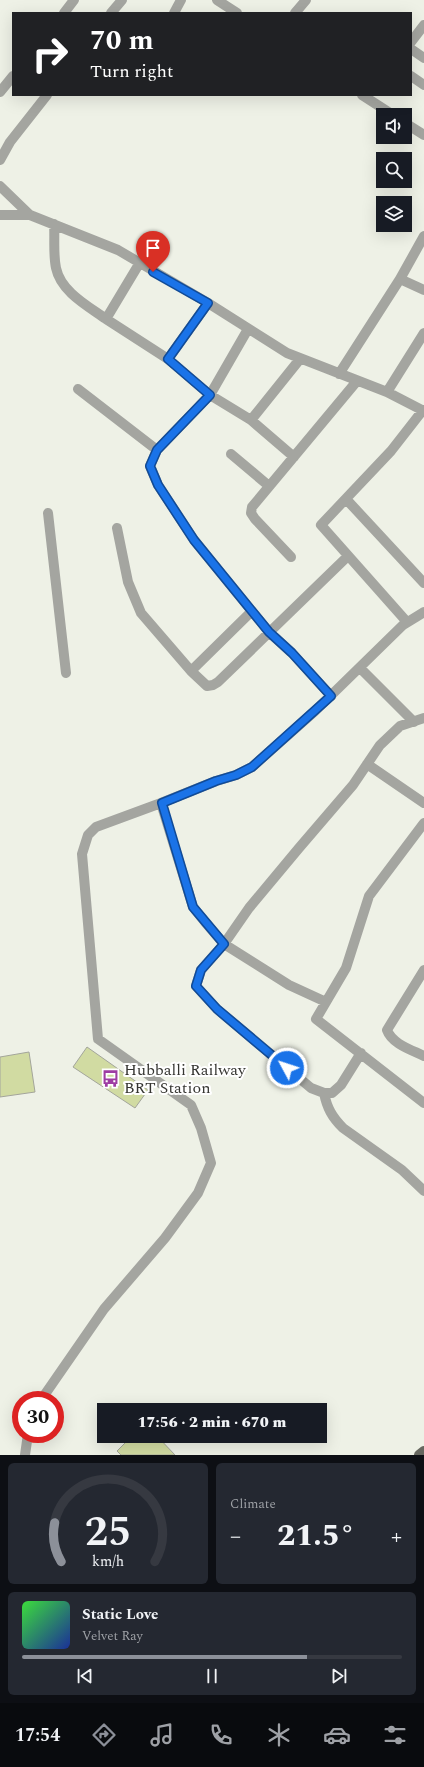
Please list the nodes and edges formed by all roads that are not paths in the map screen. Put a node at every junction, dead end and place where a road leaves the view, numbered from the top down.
1 (74, 0) edge
2 (122, 0) edge
3 (182, 0) edge
4 (217, 0) edge
5 (306, 0) edge
6 (65, 12) edge
7 (112, 12) edge
8 (175, 12) edge
9 (235, 12) edge
10 (296, 12) edge
11 (424, 25) edge
12 (412, 41) edge
13 (412, 50) edge
14 (424, 58) edge
15 (12, 77) edge
16 (412, 77) edge
17 (424, 85) edge
18 (0, 92) edge
19 (46, 96) edge
20 (366, 96) edge
21 (383, 108) edge
22 (412, 127) edge
23 (424, 135) edge
24 (0, 160) edge
25 (0, 186) edge
26 (0, 216) edge
27 (30, 216) junction
28 (54, 224) junction
29 (424, 236) edge
30 (139, 264) junction
31 (400, 279) junction
32 (424, 290) edge
33 (208, 303) junction
34 (106, 319) junction
35 (248, 329) junction
36 (424, 333) edge
37 (168, 359) junction
38 (300, 359) junction
39 (339, 374) junction
40 (357, 381) junction
41 (78, 389) dead end
42 (387, 392) junction
43 (210, 395) junction
44 (423, 411) edge
45 (252, 420) junction
46 (157, 450) junction
47 (231, 454) dead end
48 (294, 457) junction
49 (269, 486) junction
50 (346, 499) junction
51 (48, 513) dead end
52 (117, 528) dead end
53 (348, 556) junction
54 (291, 557) dead end
55 (424, 583) edge
56 (252, 611) junction
57 (424, 612) edge
58 (407, 622) junction
59 (269, 632) junction
60 (360, 668) junction
61 (66, 672) dead end
62 (191, 672) junction
63 (331, 696) junction
64 (424, 718) edge
65 (414, 722) junction
66 (367, 764) junction
67 (162, 803) junction
68 (424, 803) edge
69 (424, 823) edge
70 (224, 944) junction
71 (424, 970) edge
72 (326, 1002) junction
73 (361, 1053) junction
74 (424, 1056) edge
75 (324, 1093) junction
76 (424, 1103) edge
77 (424, 1191) edge
78 (47, 1391) edge
79 (27, 1443) edge
80 (424, 1451) edge
81 (25, 1455) edge
82 (419, 1455) edge

1 - 6 street
2 - 7 street
3 - 8 street
4 - 9 street
5 - 10 street
11 - 12 street
13 - 14 street
15 - 18 street
16 - 17 street
19 - 24 street
20 - 21 street
22 - 23 street
25 - 27 street
26 - 27 street
27 - 28 street
28 - 30 street
28 - 34 street
29 - 31 street
30 - 33 street
30 - 34 street
31 - 32 street
31 - 39 street
33 - 35 street
33 - 37 street
34 - 37 street
35 - 38 street
35 - 43 street
36 - 42 street
37 - 43 street
38 - 39 street
38 - 45 street
39 - 40 street
40 - 42 street
40 - 48 street
41 - 46 street
42 - 44 street
43 - 45 street
43 - 46 street
44 - 50 street
45 - 48 street
46 - 56 street
47 - 49 street
48 - 49 street
49 - 54 street
50 - 53 street
50 - 55 street
51 - 61 street
52 - 62 street
53 - 58 street
53 - 59 street
56 - 59 street
56 - 62 street
57 - 58 street
58 - 60 street
59 - 62 street
59 - 63 street
60 - 63 street
60 - 65 street
63 - 67 street
64 - 65 street
65 - 66 street
66 - 68 street
66 - 70 street
67 - 70 street
67 - 78 street
69 - 72 street
70 - 72 street
70 - 75 street
71 - 74 street
72 - 73 street
73 - 75 street
73 - 76 street
75 - 77 street
79 - 81 street
80 - 82 main road

